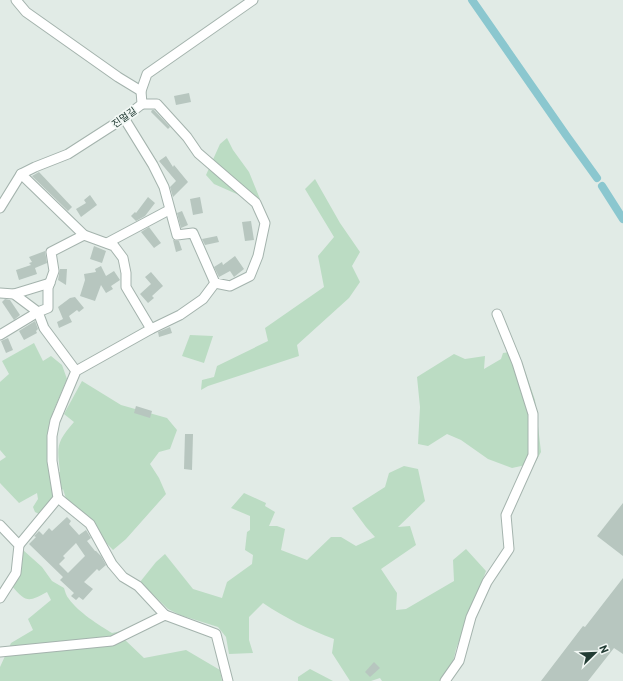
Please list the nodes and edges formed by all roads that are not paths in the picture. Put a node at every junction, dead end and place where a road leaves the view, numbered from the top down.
1 (16, 0) edge
2 (252, 0) edge
3 (141, 91) junction
4 (142, 104) junction
5 (124, 118) junction
6 (22, 174) junction
7 (0, 208) edge
8 (169, 210) junction
9 (84, 236) junction
10 (107, 243) junction
11 (50, 283) junction
12 (215, 283) junction
13 (0, 293) edge
14 (14, 294) junction
15 (38, 312) junction
16 (496, 314) dead end
17 (151, 329) junction
18 (0, 335) edge
19 (76, 371) junction
20 (58, 498) junction
21 (0, 525) edge
22 (19, 545) junction
23 (0, 598) edge
24 (165, 614) junction
25 (0, 652) edge
26 (228, 681) edge
27 (445, 681) edge

1 - 3 street
2 - 3 street, 진멀길
3 - 4 street, 진멀길
4 - 5 street, 진멀길
4 - 12 street
5 - 6 street, 진멀길
5 - 8 street
6 - 7 street
6 - 9 street
8 - 10 street
8 - 12 street
9 - 10 street
9 - 11 street
10 - 17 street
11 - 14 street
11 - 15 street
12 - 17 street
13 - 14 street
14 - 15 street
15 - 18 street
15 - 19 street
16 - 27 street
17 - 19 street
19 - 20 street
20 - 22 street
20 - 24 street
21 - 22 street
22 - 23 street
24 - 25 street
24 - 26 street

